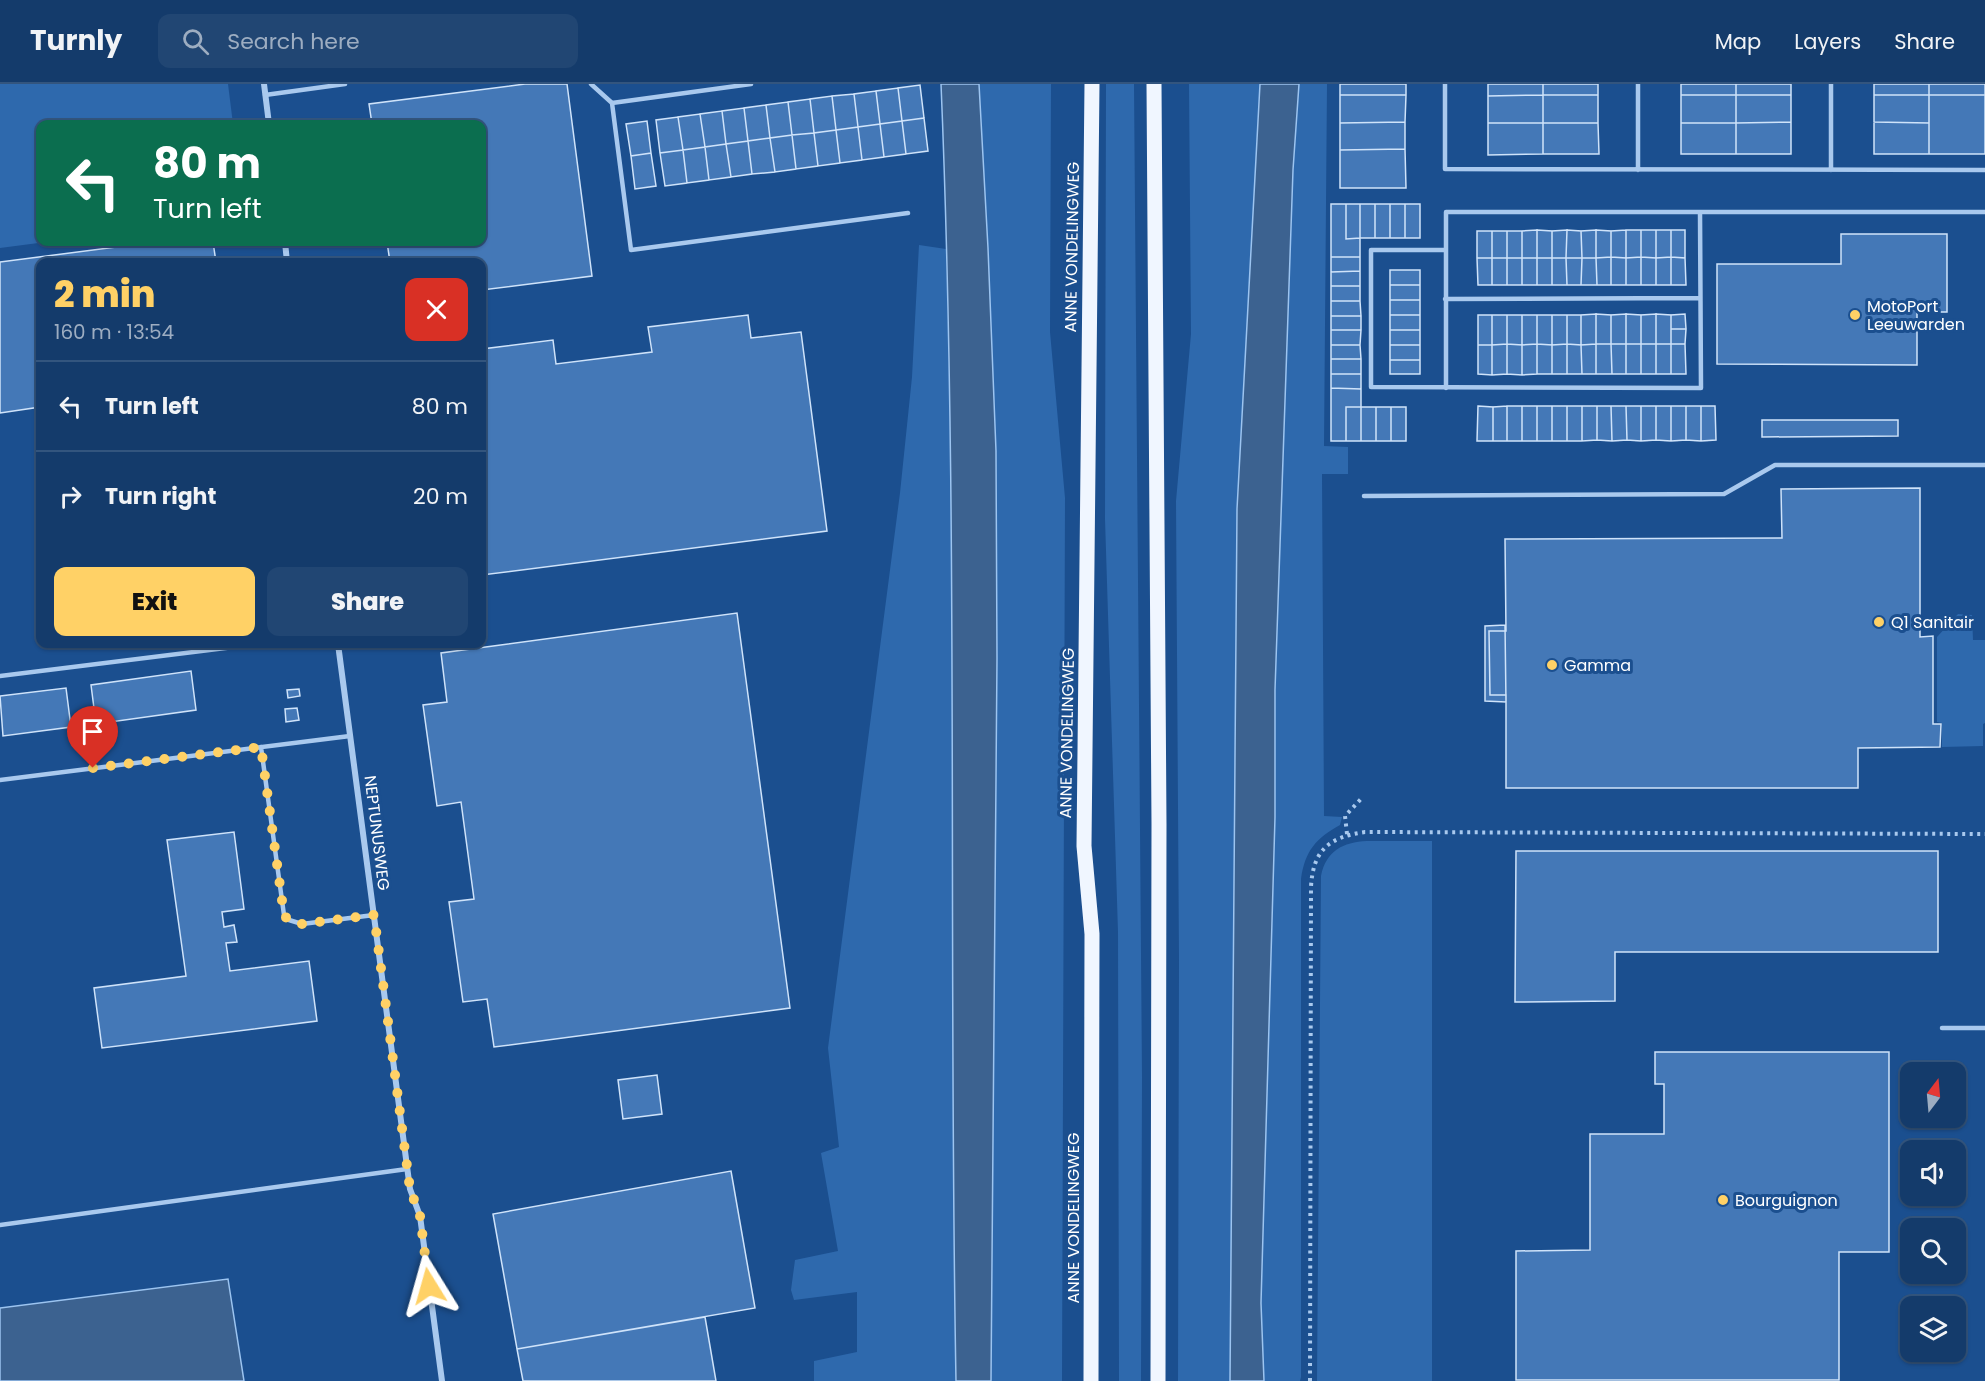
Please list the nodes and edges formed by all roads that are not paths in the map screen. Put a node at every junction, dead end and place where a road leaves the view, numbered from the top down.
1 (264, 84) edge
2 (345, 84) edge
3 (591, 84) edge
4 (751, 84) edge
5 (1092, 84) edge
6 (1154, 84) edge
7 (1445, 84) edge
8 (1638, 84) edge
9 (1831, 84) edge
10 (265, 95) junction
11 (612, 103) junction
12 (268, 120) edge
13 (1638, 170) junction
14 (1831, 170) junction
15 (1985, 170) edge
16 (1700, 212) junction
17 (1985, 212) edge
18 (908, 213) dead end
19 (1446, 250) junction
20 (1700, 298) junction
21 (1445, 299) junction
22 (1446, 388) junction
23 (1985, 465) edge
24 (1364, 496) dead end
25 (226, 648) edge
26 (339, 648) edge
27 (0, 676) edge
28 (350, 736) junction
29 (261, 747) junction
30 (0, 780) edge
31 (374, 915) junction
32 (1942, 1028) dead end
33 (1985, 1028) edge
34 (407, 1169) junction
35 (0, 1225) edge
36 (442, 1381) edge
37 (1091, 1381) edge
38 (1158, 1381) edge

1 - 10 street
2 - 10 lane
3 - 11 lane
4 - 11 lane
5 - 37 main road, ANNE VONDELINGWEG
6 - 38 main road
7 - 13 lane
8 - 13 lane
9 - 14 lane
10 - 12 street
11 - 18 lane
13 - 14 lane
14 - 15 lane
16 - 17 lane
16 - 19 lane
16 - 20 lane
19 - 21 lane
19 - 22 lane
20 - 21 lane
20 - 22 lane
21 - 22 lane
23 - 24 lane
25 - 27 lane
26 - 28 street, NEPTUNUSWEG
28 - 29 lane
28 - 31 street, NEPTUNUSWEG
29 - 30 lane
29 - 31 lane
31 - 34 street, NEPTUNUSWEG
32 - 33 lane
34 - 35 lane
34 - 36 street, NEPTUNUSWEG

